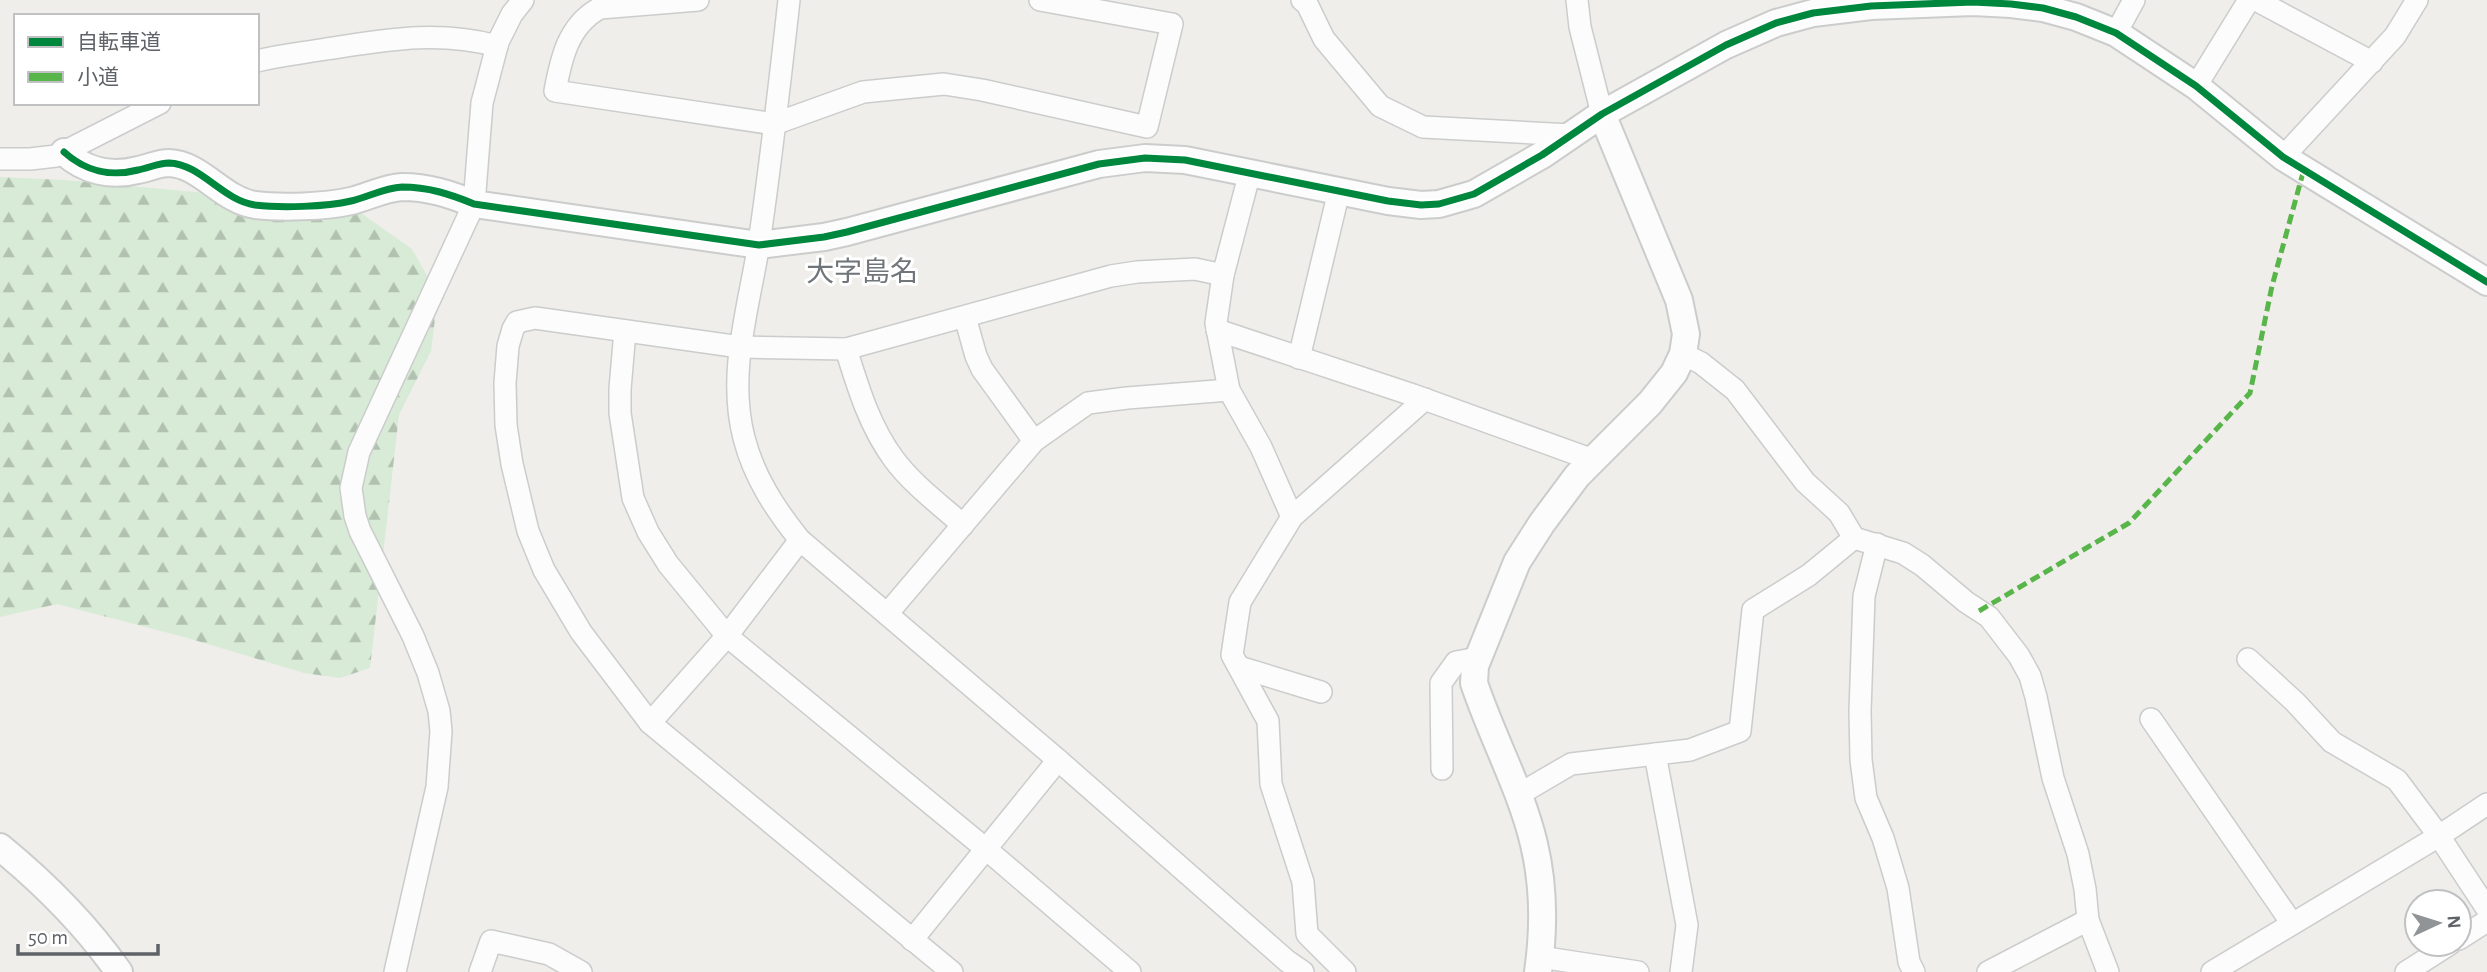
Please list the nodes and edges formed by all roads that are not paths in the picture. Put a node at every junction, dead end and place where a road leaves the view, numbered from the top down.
1 (523, 0) edge
2 (698, 0) edge
3 (789, 0) edge
4 (1040, 0) edge
5 (1302, 0) edge
6 (1577, 0) edge
7 (2134, 0) edge
8 (2249, 0) edge
9 (2256, 0) edge
10 (2417, 0) edge
11 (2116, 33) junction
12 (497, 46) junction
13 (259, 61) edge
14 (2372, 62) junction
15 (2196, 86) junction
16 (156, 105) edge
17 (1602, 114) junction
18 (774, 124) junction
19 (1571, 135) junction
20 (64, 152) junction
21 (2283, 157) junction
22 (0, 159) edge
23 (1250, 172) junction
24 (1339, 191) junction
25 (474, 204) junction
26 (759, 245) junction
27 (1223, 275) junction
28 (2487, 282) edge
29 (965, 317) junction
30 (1217, 330) junction
31 (625, 331) junction
32 (740, 347) junction
33 (846, 349) junction
34 (1683, 354) junction
35 (1299, 358) junction
36 (1229, 390) junction
37 (1425, 399) junction
38 (1034, 441) junction
39 (1593, 460) junction
40 (1292, 517) junction
41 (962, 525) junction
42 (1854, 538) junction
43 (800, 540) junction
44 (1877, 544) junction
45 (887, 614) junction
46 (727, 636) junction
47 (1478, 658) junction
48 (2248, 659) dead end
49 (1239, 667) junction
50 (1321, 692) dead end
51 (2151, 719) dead end
52 (650, 723) junction
53 (1655, 754) junction
54 (1058, 760) junction
55 (1442, 769) dead end
56 (1518, 794) junction
57 (2487, 804) edge
58 (2439, 836) junction
59 (0, 847) edge
60 (986, 849) junction
61 (2487, 909) edge
62 (2088, 920) junction
63 (2291, 922) junction
64 (912, 940) junction
65 (2428, 958) edge
66 (1539, 965) edge
67 (2001, 969) edge
68 (119, 972) edge
69 (395, 972) edge
70 (480, 972) edge
71 (581, 972) edge
72 (952, 972) edge
73 (1130, 972) edge
74 (1303, 972) edge
75 (1345, 972) edge
76 (1638, 972) edge
77 (1681, 972) edge
78 (1914, 972) edge
79 (2108, 972) edge
80 (2212, 972) edge
81 (2406, 972) edge

1 - 12 street
2 - 18 street
3 - 18 street
4 - 18 street
5 - 19 street
6 - 17 street
7 - 11 street
8 - 15 street
9 - 14 street
10 - 14 street
11 - 15 street
11 - 17 street
12 - 13 street
12 - 25 street
14 - 21 street
15 - 21 street
16 - 20 street
17 - 19 street
17 - 34 street
18 - 26 street
19 - 24 street
20 - 22 street
20 - 25 street
21 - 28 street
23 - 24 street
23 - 26 street
23 - 27 street
24 - 35 street
25 - 26 street
25 - 69 street
26 - 32 street
27 - 29 street
27 - 30 street
29 - 33 street
29 - 38 street
30 - 35 street
30 - 36 street
31 - 32 street
31 - 46 street
31 - 52 street
32 - 33 street
32 - 43 street
33 - 41 street
34 - 39 street
34 - 42 street
35 - 37 street
36 - 38 street
36 - 40 street
37 - 39 street
37 - 40 street
38 - 41 street
39 - 47 street
40 - 49 street
41 - 45 street
42 - 44 street
42 - 53 street
43 - 45 street
43 - 46 street
44 - 62 street
44 - 78 street
45 - 54 street
46 - 52 street
46 - 60 street
47 - 55 street
47 - 56 street
48 - 58 street
49 - 50 street
49 - 75 street
51 - 63 street
52 - 64 street
53 - 56 street
53 - 77 street
54 - 60 street
54 - 74 street
56 - 66 street
57 - 58 street
58 - 61 street
58 - 63 street
59 - 68 street
60 - 64 street
60 - 73 street
62 - 67 street
62 - 79 street
63 - 80 street
64 - 72 street
65 - 81 street
66 - 76 street
70 - 71 street

